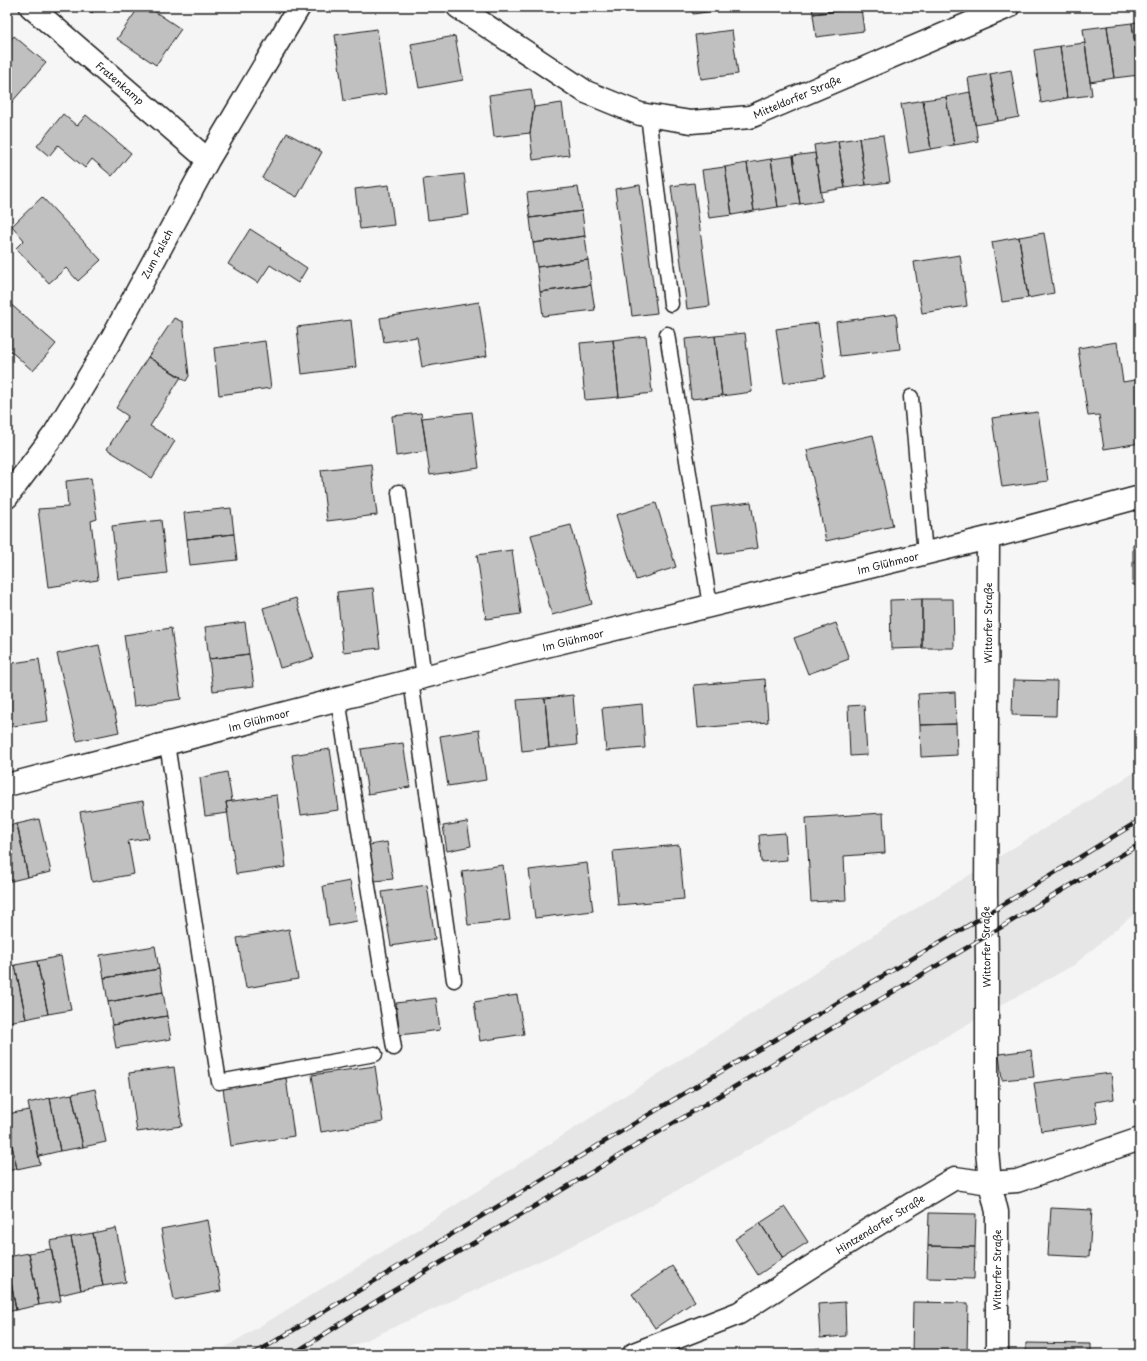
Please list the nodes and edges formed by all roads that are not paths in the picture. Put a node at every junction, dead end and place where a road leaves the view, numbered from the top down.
1 (31, 7) edge
2 (299, 7) edge
3 (458, 7) edge
4 (1008, 7) edge
5 (648, 115) junction
6 (208, 160) junction
7 (671, 304) dead end
8 (667, 334) dead end
9 (911, 397) dead end
10 (399, 492) dead end
11 (7, 496) edge
12 (1140, 497) edge
13 (988, 538) junction
14 (925, 554) junction
15 (710, 606) junction
16 (417, 679) junction
17 (338, 699) junction
18 (167, 744) junction
19 (7, 785) edge
20 (454, 980) dead end
21 (394, 1048) dead end
22 (375, 1054) dead end
23 (1140, 1140) edge
24 (990, 1183) junction
25 (634, 1354) edge
26 (997, 1354) edge

1 - 6 street, Fratenkamp
2 - 6 street, Zum Falsch
3 - 5 street, Mitteldorfer Straße
4 - 5 street, Mitteldorfer Straße
5 - 7 lane
6 - 11 street, Zum Falsch
8 - 15 lane
9 - 14 lane
10 - 16 lane
12 - 13 street, Im Glühmoor
13 - 14 street, Im Glühmoor
13 - 24 street, Wittorfer Straße
14 - 15 street, Im Glühmoor
15 - 16 street, Im Glühmoor
16 - 17 street, Im Glühmoor
16 - 20 lane
17 - 18 street, Im Glühmoor
17 - 21 lane
18 - 19 street, Im Glühmoor
18 - 22 lane
23 - 24 street, Hintzendorfer Straße
24 - 25 street, Hintzendorfer Straße
24 - 26 street, Wittorfer Straße

